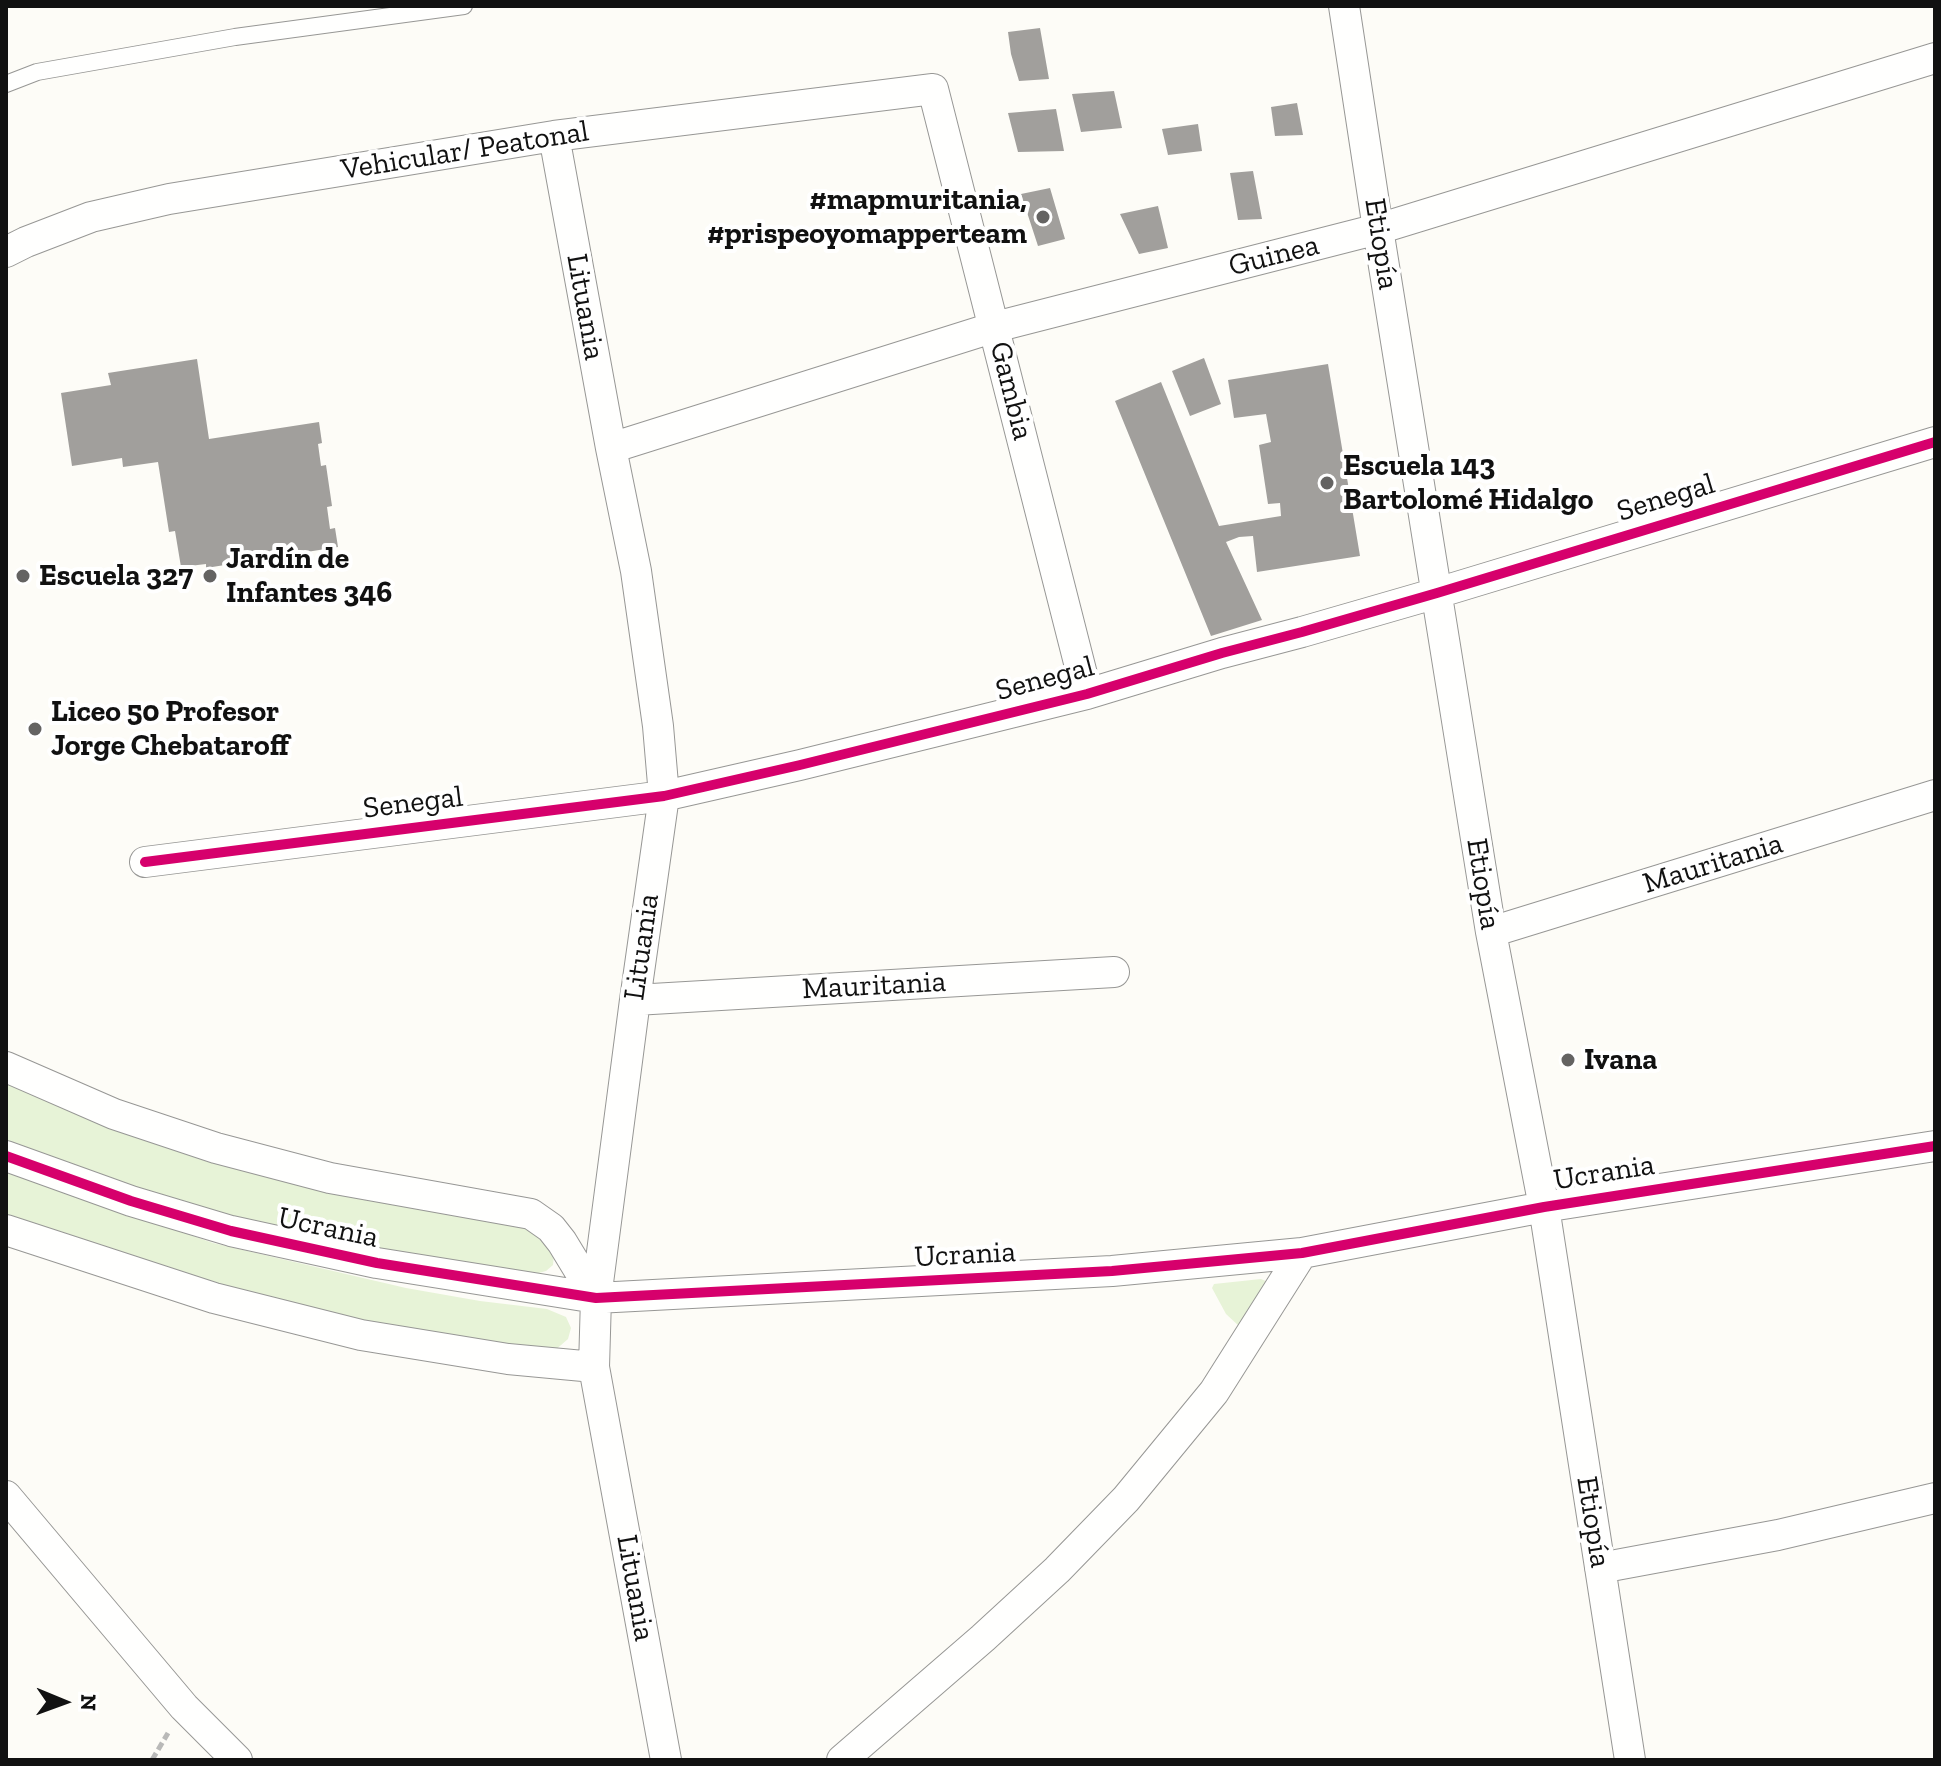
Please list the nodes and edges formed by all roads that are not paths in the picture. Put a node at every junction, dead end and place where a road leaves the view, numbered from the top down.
1 (464, 6) edge
2 (1344, 6) edge
3 (1935, 58) edge
4 (6, 84) edge
5 (933, 89) joint
6 (554, 136) junction
7 (1378, 229) junction
8 (6, 252) edge
9 (995, 327) junction
10 (1935, 442) edge
11 (611, 448) junction
12 (1437, 593) junction
13 (1087, 694) junction
14 (1935, 795) edge
15 (664, 796) junction
16 (145, 862) dead end
17 (1491, 932) junction
18 (1114, 972) dead end
19 (635, 1000) junction
20 (6, 1067) edge
21 (1935, 1146) edge
22 (6, 1156) edge
23 (1544, 1207) junction
24 (6, 1230) edge
25 (1302, 1253) junction
26 (596, 1298) junction
27 (594, 1367) junction
28 (6, 1496) edge
29 (1935, 1498) edge
30 (1600, 1568) junction
31 (237, 1760) edge
32 (666, 1760) edge
33 (842, 1760) edge
34 (1630, 1760) edge

1 - 4 lane
2 - 7 street, Etiopía
3 - 7 street, Guinea
5 - 6 street, Vehicular/ Peatonal
5 - 9 street, Gambia
6 - 8 street, Vehicular/ Peatonal
6 - 11 street, Lituania
7 - 9 street, Guinea
7 - 12 street, Etiopía
9 - 11 street, Guinea
9 - 13 street, Gambia
10 - 12 street, Senegal
11 - 15 street, Lituania
12 - 13 street, Senegal
12 - 17 street, Etiopía
13 - 15 street, Senegal
14 - 17 street, Mauritania
15 - 16 street, Senegal
15 - 19 street, Lituania
17 - 23 street, Etiopía
18 - 19 street, Mauritania
19 - 26 street, Lituania
20 - 26 street, Ucrania
21 - 23 street, Ucrania
22 - 26 street, Ucrania
23 - 25 street, Ucrania
23 - 30 street, Etiopía
24 - 27 street
25 - 26 street, Ucrania
25 - 33 street
26 - 27 street, Lituania
27 - 32 street, Lituania
28 - 31 street
29 - 30 street
30 - 34 street, Etiopía

